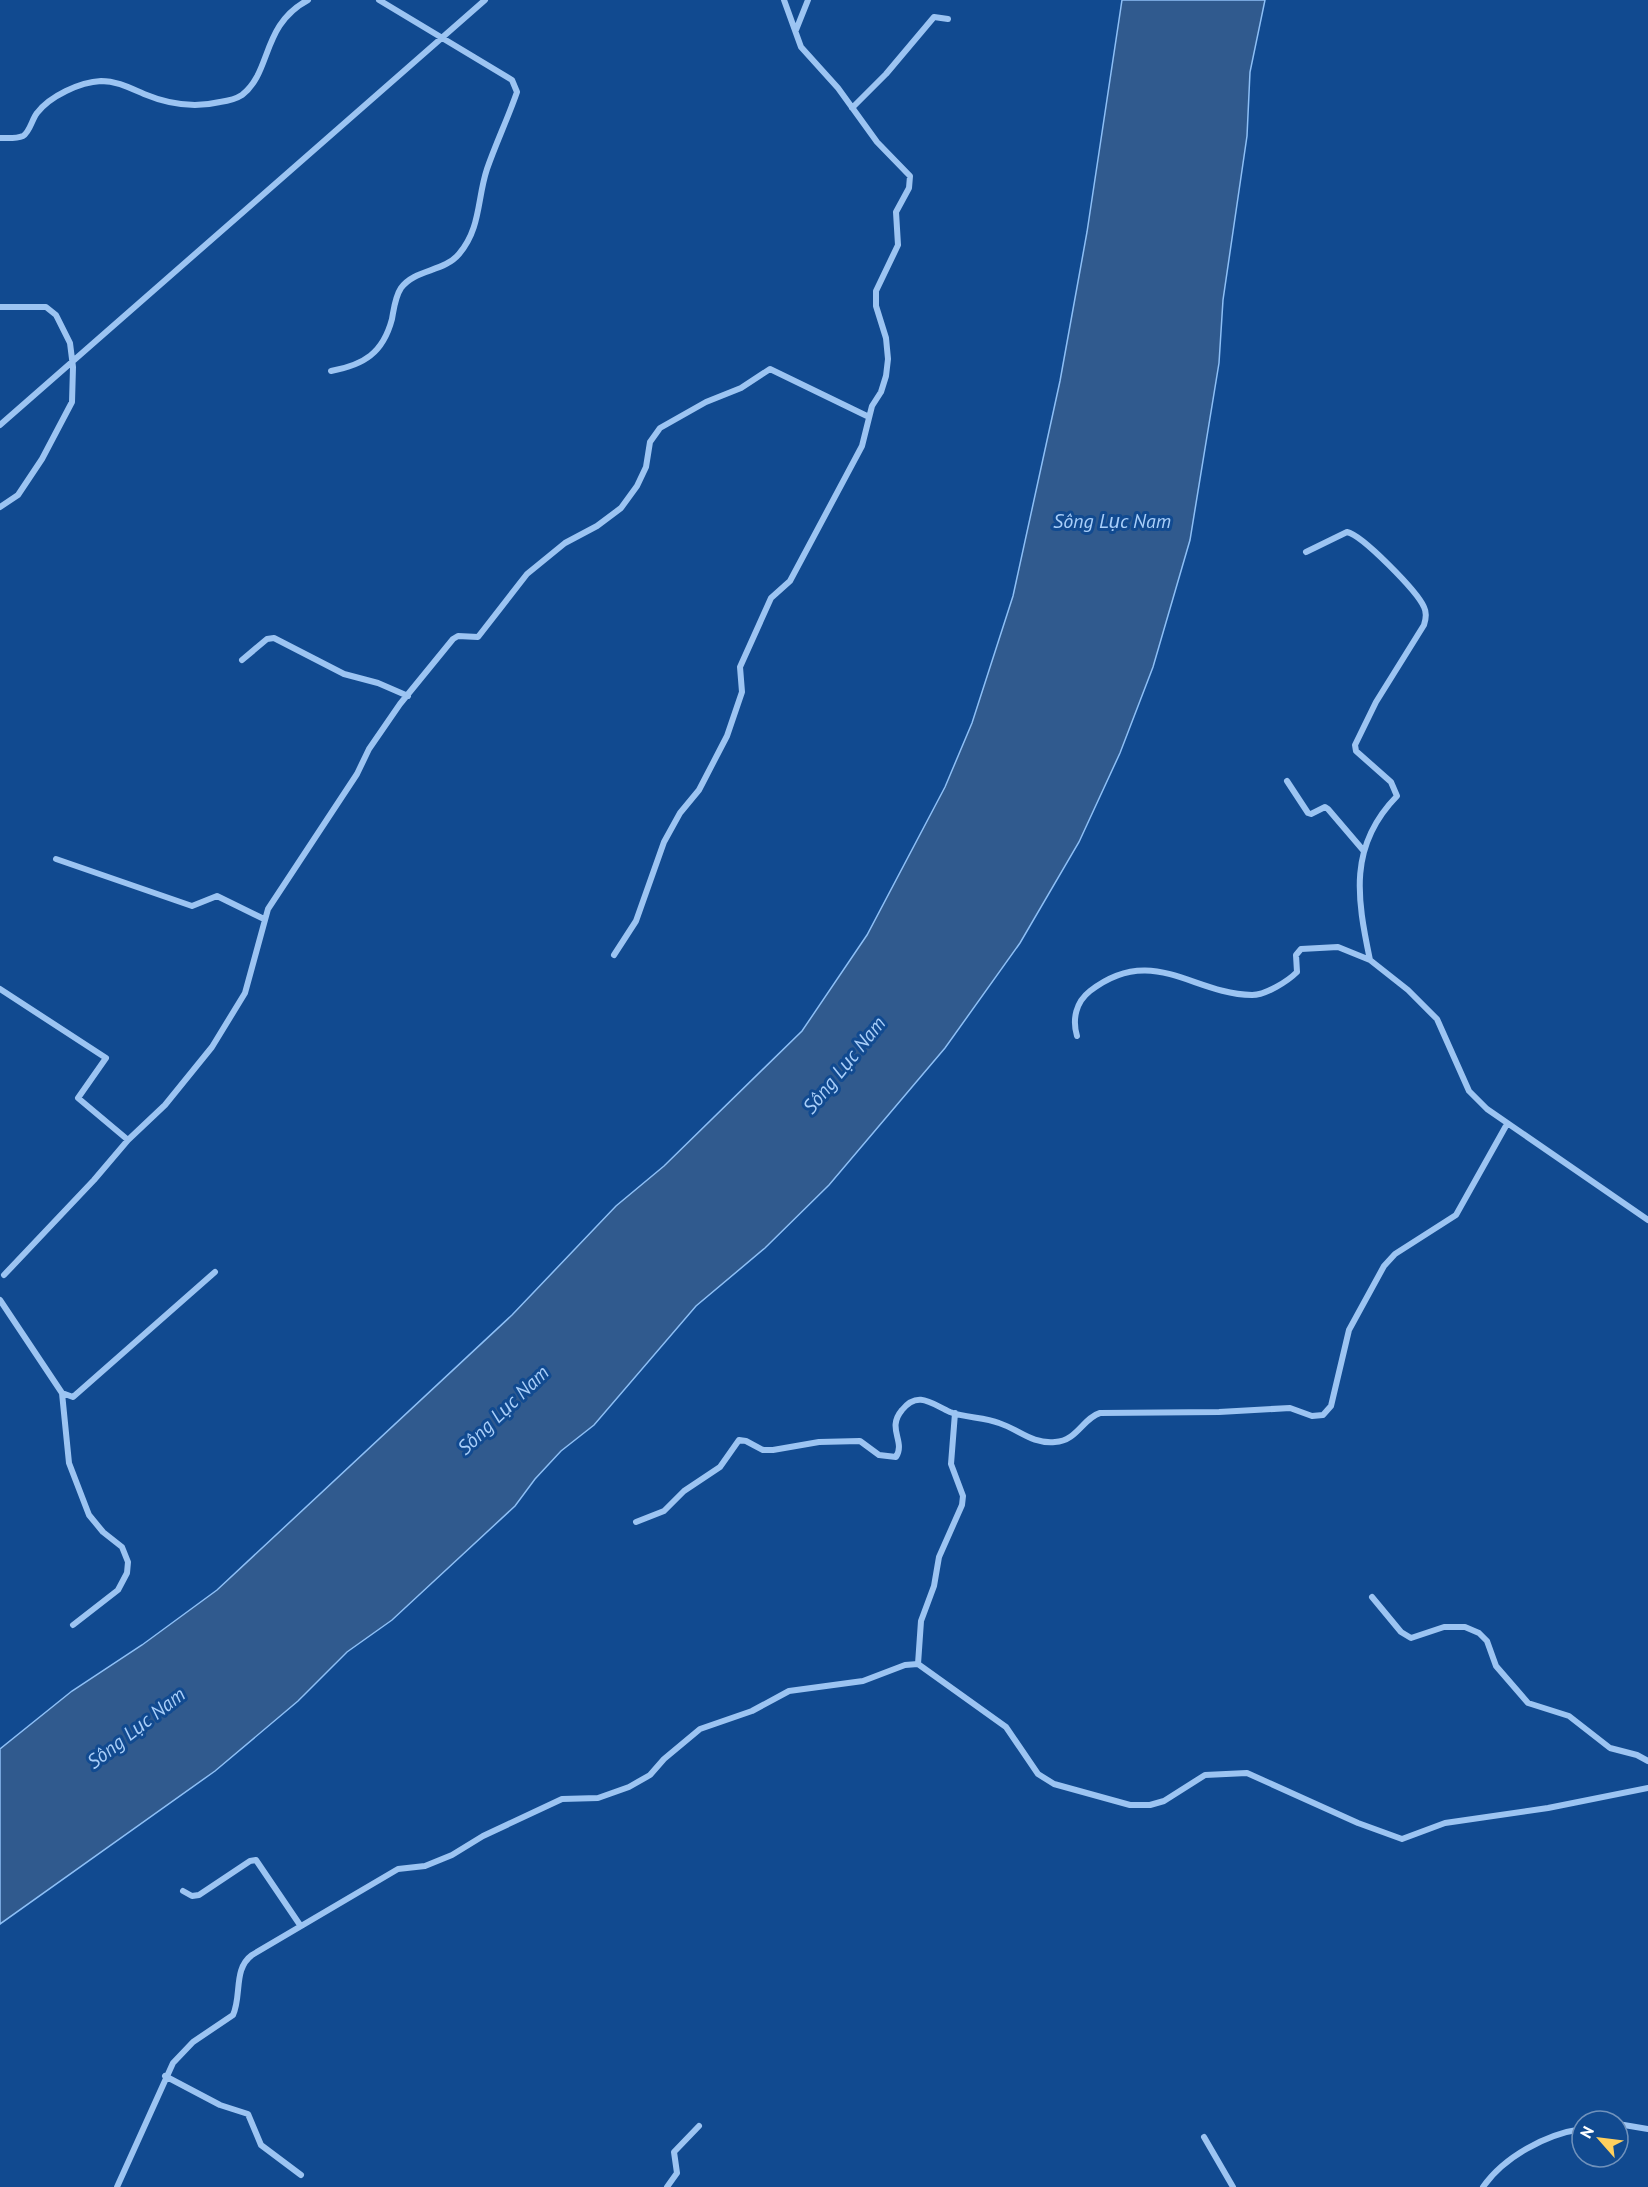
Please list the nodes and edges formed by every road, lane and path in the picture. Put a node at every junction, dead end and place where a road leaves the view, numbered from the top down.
1 (308, 0) edge
2 (379, 0) edge
3 (485, 0) edge
4 (784, 0) edge
5 (808, 0) edge
6 (948, 19) dead end
7 (796, 31) junction
8 (442, 37) junction
9 (852, 108) junction
10 (0, 138) edge
11 (0, 307) edge
12 (73, 362) junction
13 (331, 371) dead end
14 (869, 417) junction
15 (0, 424) edge
16 (0, 507) edge
17 (1305, 552) dead end
18 (242, 660) dead end
19 (408, 696) junction
20 (1287, 781) dead end
21 (1363, 850) junction
22 (56, 859) dead end
23 (264, 919) junction
24 (614, 955) dead end
25 (1370, 960) junction
26 (0, 989) edge
27 (1077, 1036) dead end
28 (1507, 1124) junction
29 (128, 1140) junction
30 (1648, 1220) edge
31 (215, 1272) dead end
32 (1, 1275) edge
33 (0, 1300) edge
34 (62, 1393) junction
35 (955, 1413) junction
36 (636, 1522) dead end
37 (1372, 1597) dead end
38 (73, 1625) dead end
39 (918, 1664) junction
40 (1648, 1761) edge
41 (1648, 1788) edge
42 (183, 1891) dead end
43 (300, 1925) junction
44 (165, 2076) junction
45 (699, 2126) dead end
46 (1630, 2126) edge
47 (1648, 2129) edge
48 (1570, 2131) edge
49 (1204, 2137) dead end
50 (301, 2175) dead end
51 (117, 2187) edge
52 (667, 2187) edge
53 (1233, 2187) edge
54 (1483, 2187) edge

1 - 10 street
2 - 8 street
3 - 8 street
4 - 7 street
5 - 7 street
6 - 9 street
7 - 9 street
8 - 12 street
8 - 13 street
9 - 14 street
11 - 12 street
12 - 15 street
12 - 16 street
14 - 19 street
14 - 24 street
17 - 21 street
18 - 19 street
19 - 23 street
20 - 21 street
21 - 25 street
22 - 23 street
23 - 29 street
25 - 27 street
25 - 28 street
26 - 29 street
28 - 30 street
28 - 35 street
29 - 32 street
31 - 34 street
33 - 34 street
34 - 38 street
35 - 36 street
35 - 39 street
37 - 40 street
39 - 41 street
39 - 43 street
42 - 43 street
43 - 44 street
44 - 50 street
44 - 51 street
45 - 52 street
46 - 47 street
48 - 54 street
49 - 53 street

